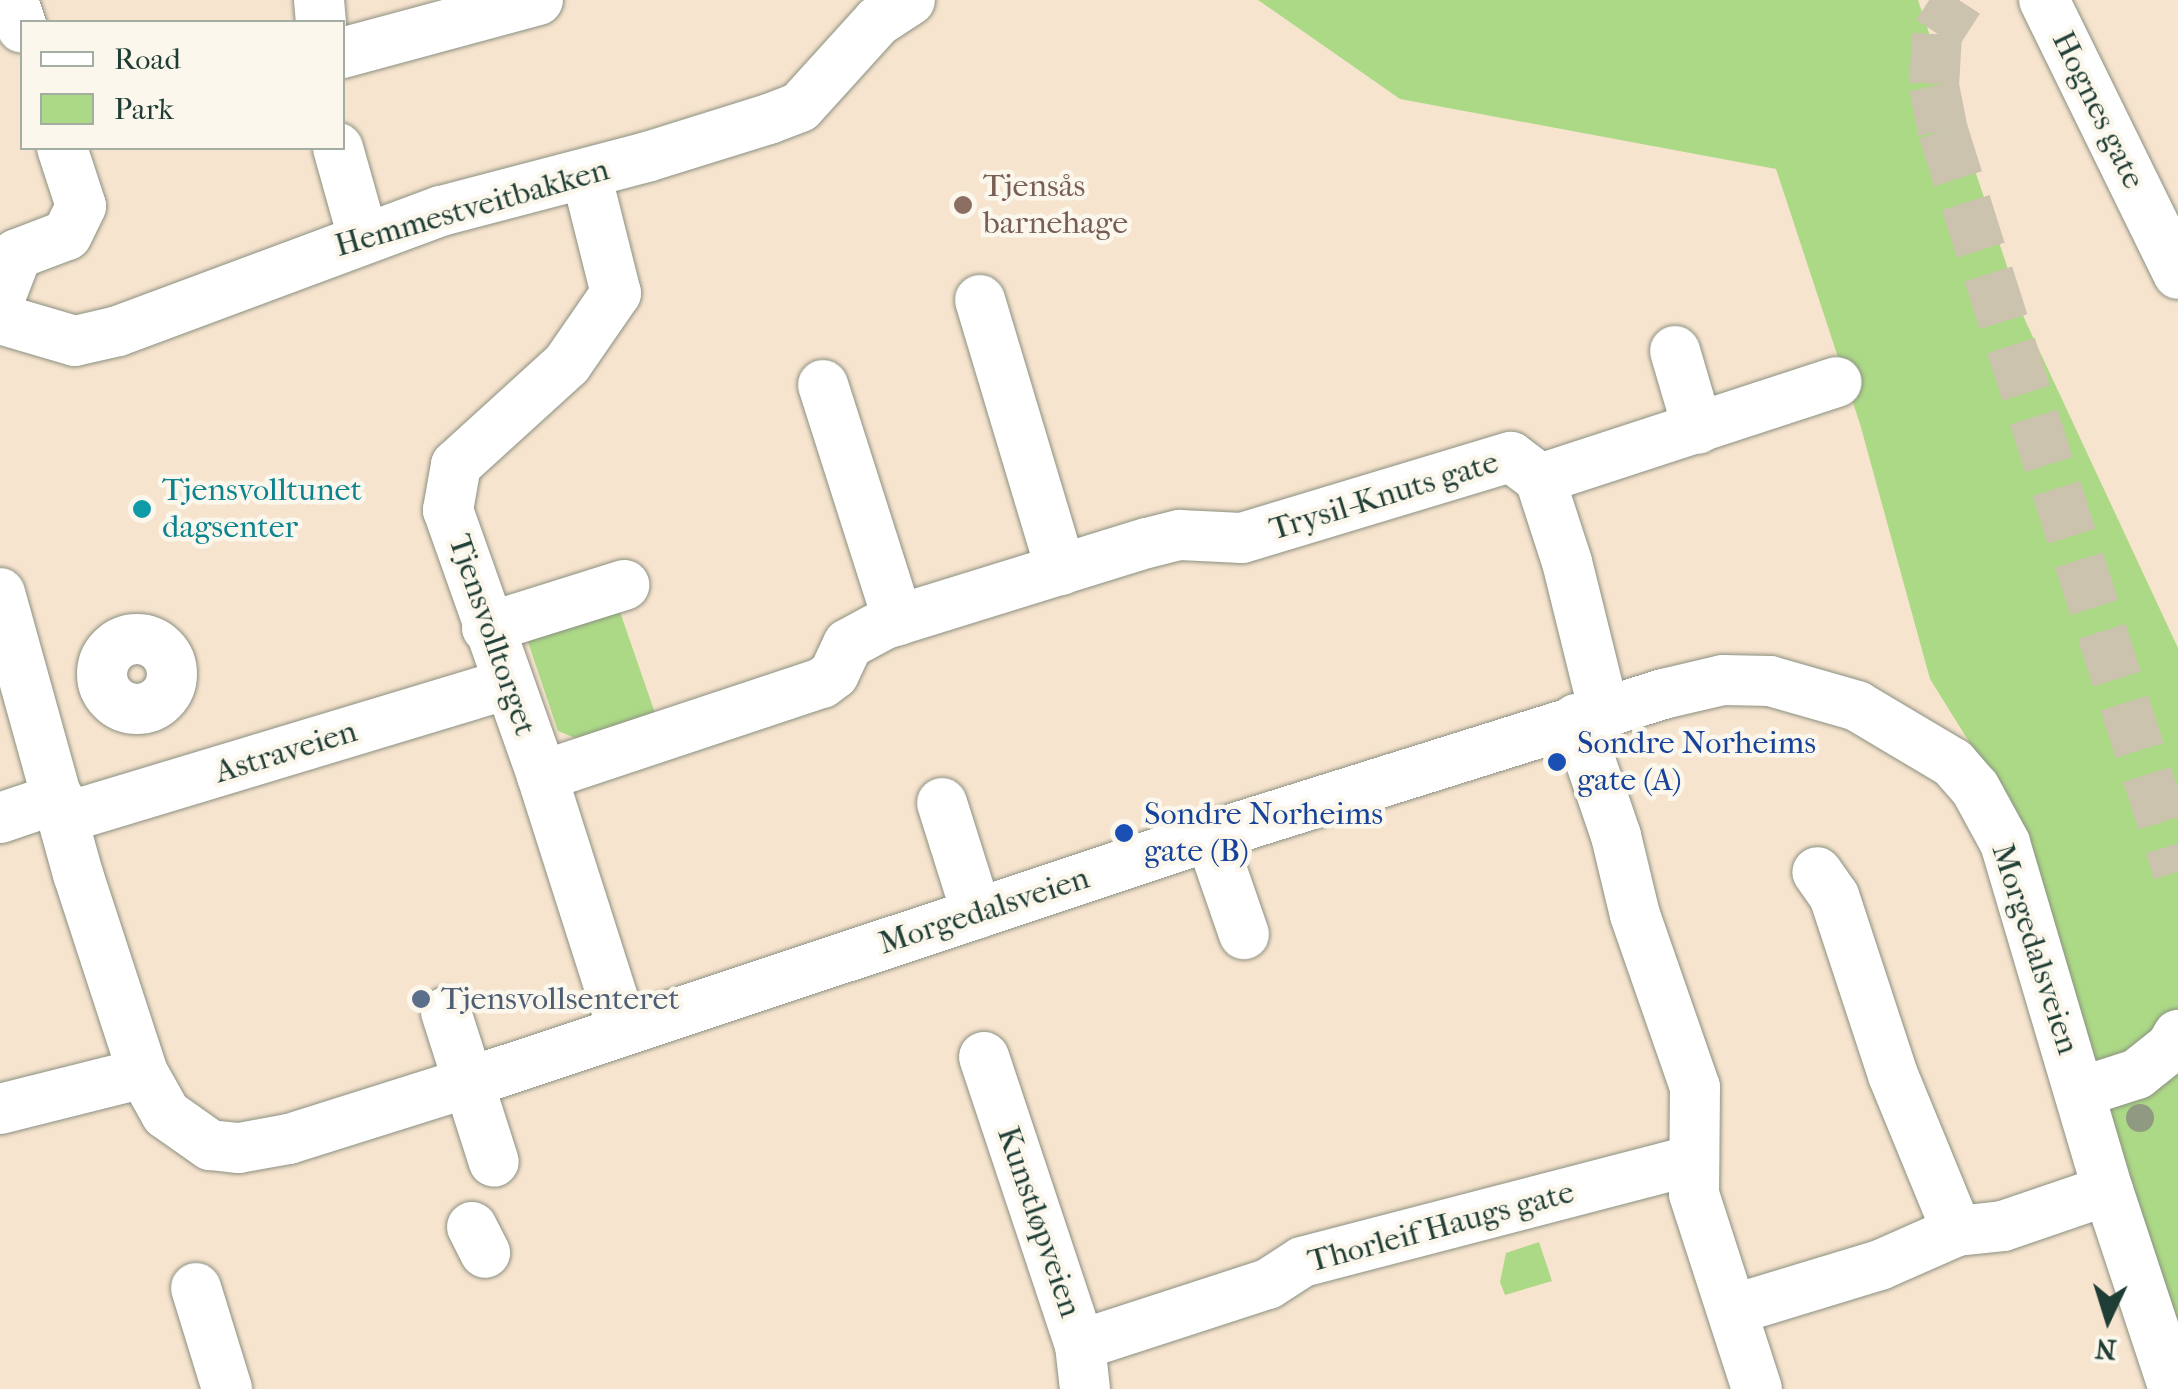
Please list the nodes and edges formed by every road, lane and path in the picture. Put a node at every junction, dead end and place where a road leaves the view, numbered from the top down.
1 (538, 0) edge
2 (910, 0) edge
3 (2044, 0) edge
4 (345, 52) edge
5 (63, 150) edge
6 (339, 150) edge
7 (586, 174) junction
8 (362, 237) junction
9 (2178, 274) edge
10 (0, 298) edge
11 (980, 300) dead end
12 (0, 318) edge
13 (1675, 352) dead end
14 (1836, 382) dead end
15 (823, 385) dead end
16 (1698, 429) junction
17 (1540, 479) junction
18 (1061, 570) junction
19 (624, 585) dead end
20 (0, 593) edge
21 (898, 620) junction
22 (487, 628) junction
23 (105, 657) dead end
24 (21, 671) junction
25 (508, 684) junction
26 (1590, 715) junction
27 (542, 776) junction
28 (942, 803) dead end
29 (62, 808) junction
30 (0, 818) edge
31 (1210, 836) junction
32 (1816, 872) dead end
33 (976, 914) junction
34 (1244, 934) dead end
35 (446, 1012) dead end
36 (623, 1030) junction
37 (2178, 1035) edge
38 (984, 1056) dead end
39 (142, 1073) junction
40 (470, 1082) junction
41 (2080, 1092) junction
42 (0, 1109) edge
43 (1694, 1160) junction
44 (494, 1162) dead end
45 (2108, 1190) junction
46 (1957, 1231) junction
47 (196, 1288) dead end
48 (1732, 1310) junction
49 (1082, 1367) edge
50 (227, 1389) edge
51 (1757, 1389) edge
52 (2174, 1389) edge

1 - 4 street
2 - 7 street, Hemmestveitbakken
3 - 9 street, Hognes gate
5 - 10 street
6 - 8 street
7 - 8 street, Hemmestveitbakken
7 - 22 street, Tjensvolltorget
8 - 12 street, Hemmestveitbakken
11 - 18 street
13 - 16 street
14 - 16 street, Trysil-Knuts gate
15 - 21 street
16 - 17 street, Trysil-Knuts gate
17 - 18 street, Trysil-Knuts gate
17 - 26 street
18 - 21 street, Trysil-Knuts gate
19 - 22 street
20 - 24 street, Morgedalsveien
21 - 27 street, Trysil-Knuts gate
22 - 25 street, Tjensvolltorget
23 - 24 street
24 - 29 street, Morgedalsveien
25 - 27 street, Tjensvolltorget
25 - 29 street, Astraveien
26 - 31 street, Morgedalsveien
26 - 41 street, Morgedalsveien
26 - 43 street
27 - 36 street, Tjensvolltorget
28 - 33 street
29 - 30 street, Astraveien
29 - 39 street, Morgedalsveien
31 - 33 street, Morgedalsveien
31 - 34 street
32 - 46 street
33 - 36 street, Morgedalsveien
35 - 40 street
36 - 40 street, Morgedalsveien
37 - 41 street
38 - 49 street, Kunstløpveien
39 - 40 street, Morgedalsveien
39 - 42 street
40 - 44 street
41 - 45 street, Morgedalsveien
43 - 48 street
43 - 49 street, Thorleif Haugs gate
45 - 46 street
45 - 52 street, Morgedalsveien
46 - 48 street
47 - 50 street
48 - 51 street

